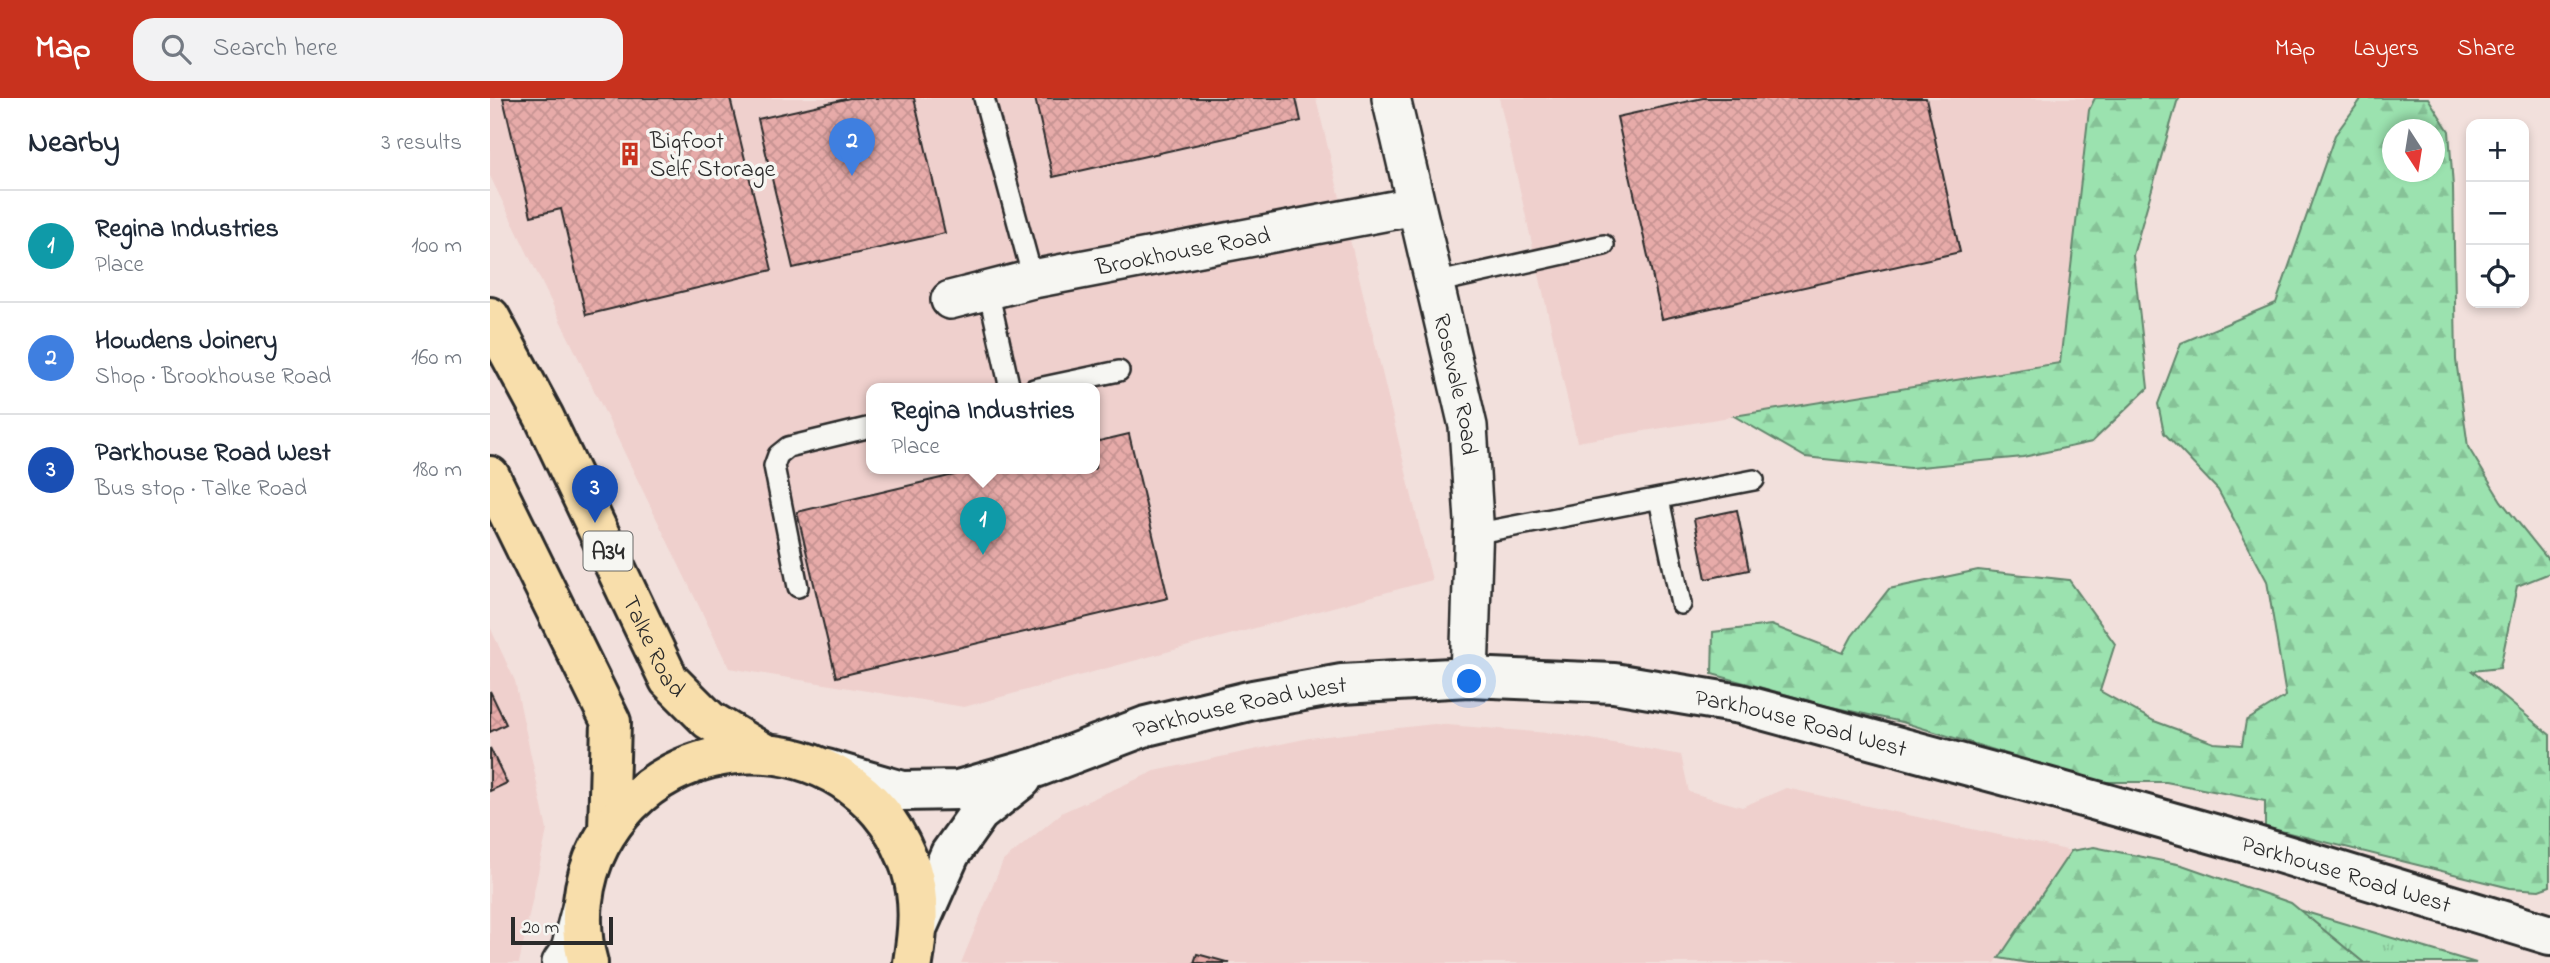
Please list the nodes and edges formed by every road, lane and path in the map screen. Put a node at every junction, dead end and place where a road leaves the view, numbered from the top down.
1 (984, 98) edge
2 (1391, 98) edge
3 (1415, 206) junction
4 (1604, 245) dead end
5 (1033, 279) junction
6 (1434, 284) junction
7 (988, 290) junction
8 (950, 300) dead end
9 (490, 317) edge
10 (1119, 371) dead end
11 (1009, 383) edge
12 (1062, 383) edge
13 (866, 428) edge
14 (490, 476) edge
15 (1755, 480) dead end
16 (1659, 499) junction
17 (1473, 534) junction
18 (798, 587) dead end
19 (1681, 604) dead end
20 (1469, 677) junction
21 (764, 753) junction
22 (821, 767) junction
23 (1038, 767) junction
24 (608, 831) junction
25 (583, 898) junction
26 (919, 924) junction
27 (2550, 935) edge
28 (562, 963) edge
29 (588, 963) edge
30 (913, 963) edge

1 - 5 lane
2 - 3 street, Rosevale Road
3 - 5 street, Brookhouse Road
3 - 6 street, Rosevale Road
4 - 6 lane
5 - 7 street, Brookhouse Road
6 - 17 street, Rosevale Road
7 - 8 street, Brookhouse Road
7 - 11 lane
9 - 21 highway, Talke Road / A34
10 - 12 lane
13 - 18 lane
14 - 24 highway, A34
15 - 16 lane
16 - 17 lane
16 - 19 lane
17 - 20 street, Rosevale Road
20 - 23 street, Parkhouse Road West
20 - 27 street, Parkhouse Road West
21 - 22 highway, A34
21 - 24 highway, A34
22 - 23 street, Parkhouse Road West
22 - 26 highway, A34
23 - 26 street, Parkhouse Road West
24 - 25 highway, A34
25 - 28 street
25 - 29 highway, A34
26 - 30 highway, A34

